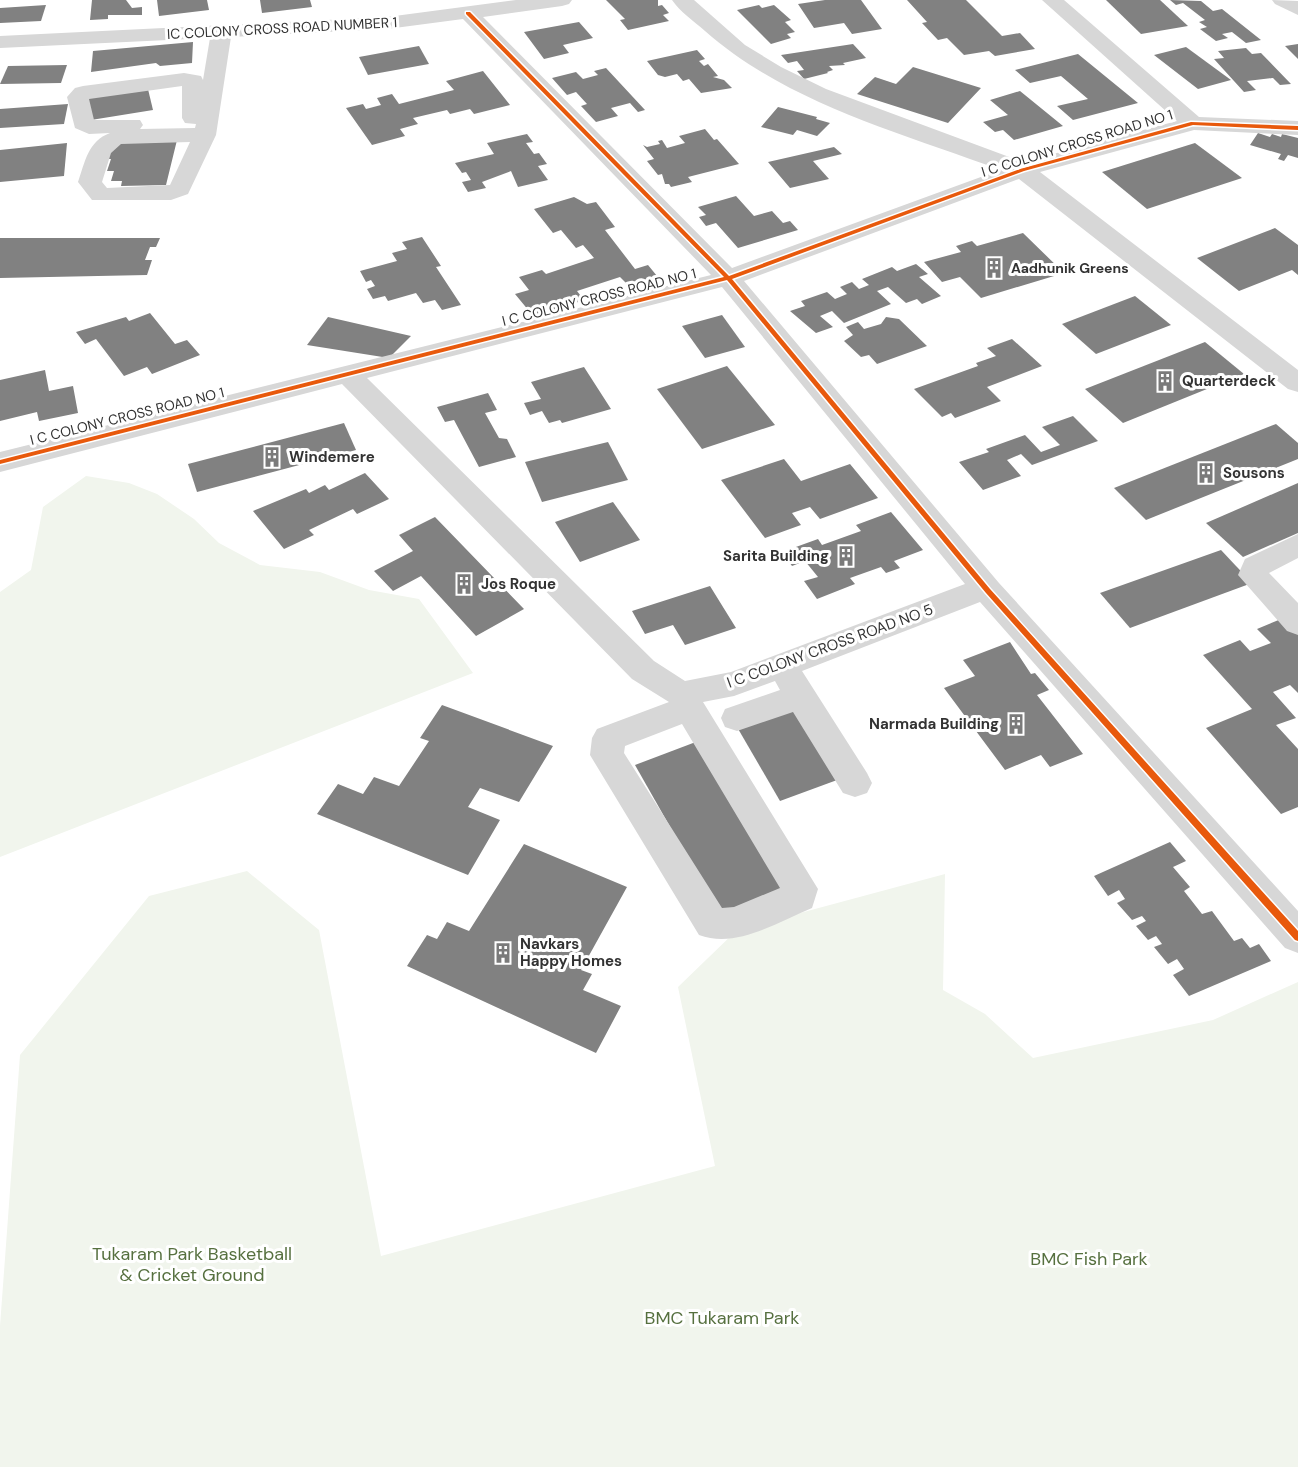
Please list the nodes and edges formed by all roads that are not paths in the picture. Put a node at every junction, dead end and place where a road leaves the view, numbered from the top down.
1 (562, 0) edge
2 (682, 0) edge
3 (1052, 0) edge
4 (1282, 0) edge
5 (1298, 9) edge
6 (468, 13) junction
7 (221, 31) junction
8 (0, 42) edge
9 (202, 123) junction
10 (1193, 123) junction
11 (1298, 128) edge
12 (1022, 170) junction
13 (728, 278) junction
14 (347, 375) junction
15 (1298, 383) edge
16 (0, 462) edge
17 (1298, 545) edge
18 (986, 588) junction
19 (1298, 623) edge
20 (782, 666) junction
21 (801, 696) junction
22 (685, 701) junction
23 (737, 718) dead end
24 (855, 783) dead end
25 (1298, 937) edge

1 - 6 street, IC COLONY CROSS ROAD NUMBER 1
2 - 12 street
3 - 10 street
4 - 5 street
6 - 7 street, IC COLONY CROSS ROAD NUMBER 1
6 - 13 street
7 - 8 street, IC COLONY CROSS ROAD NUMBER 1
7 - 9 street
9 - 9 street
9 - 9 street
10 - 11 street, I C COLONY CROSS ROAD NO 1
10 - 12 street, I C COLONY CROSS ROAD NO 1
12 - 13 street, I C COLONY CROSS ROAD NO 1
12 - 15 street
13 - 14 street, I C COLONY CROSS ROAD NO 1
13 - 18 street
14 - 16 street, I C COLONY CROSS ROAD NO 1
14 - 22 street
17 - 19 street
18 - 20 street, I C COLONY CROSS ROAD NO 5
18 - 25 street
20 - 21 street
20 - 22 street, I C COLONY CROSS ROAD NO 5
21 - 23 street
21 - 24 street
22 - 22 street, I C COLONY CROSS ROAD NO 5

